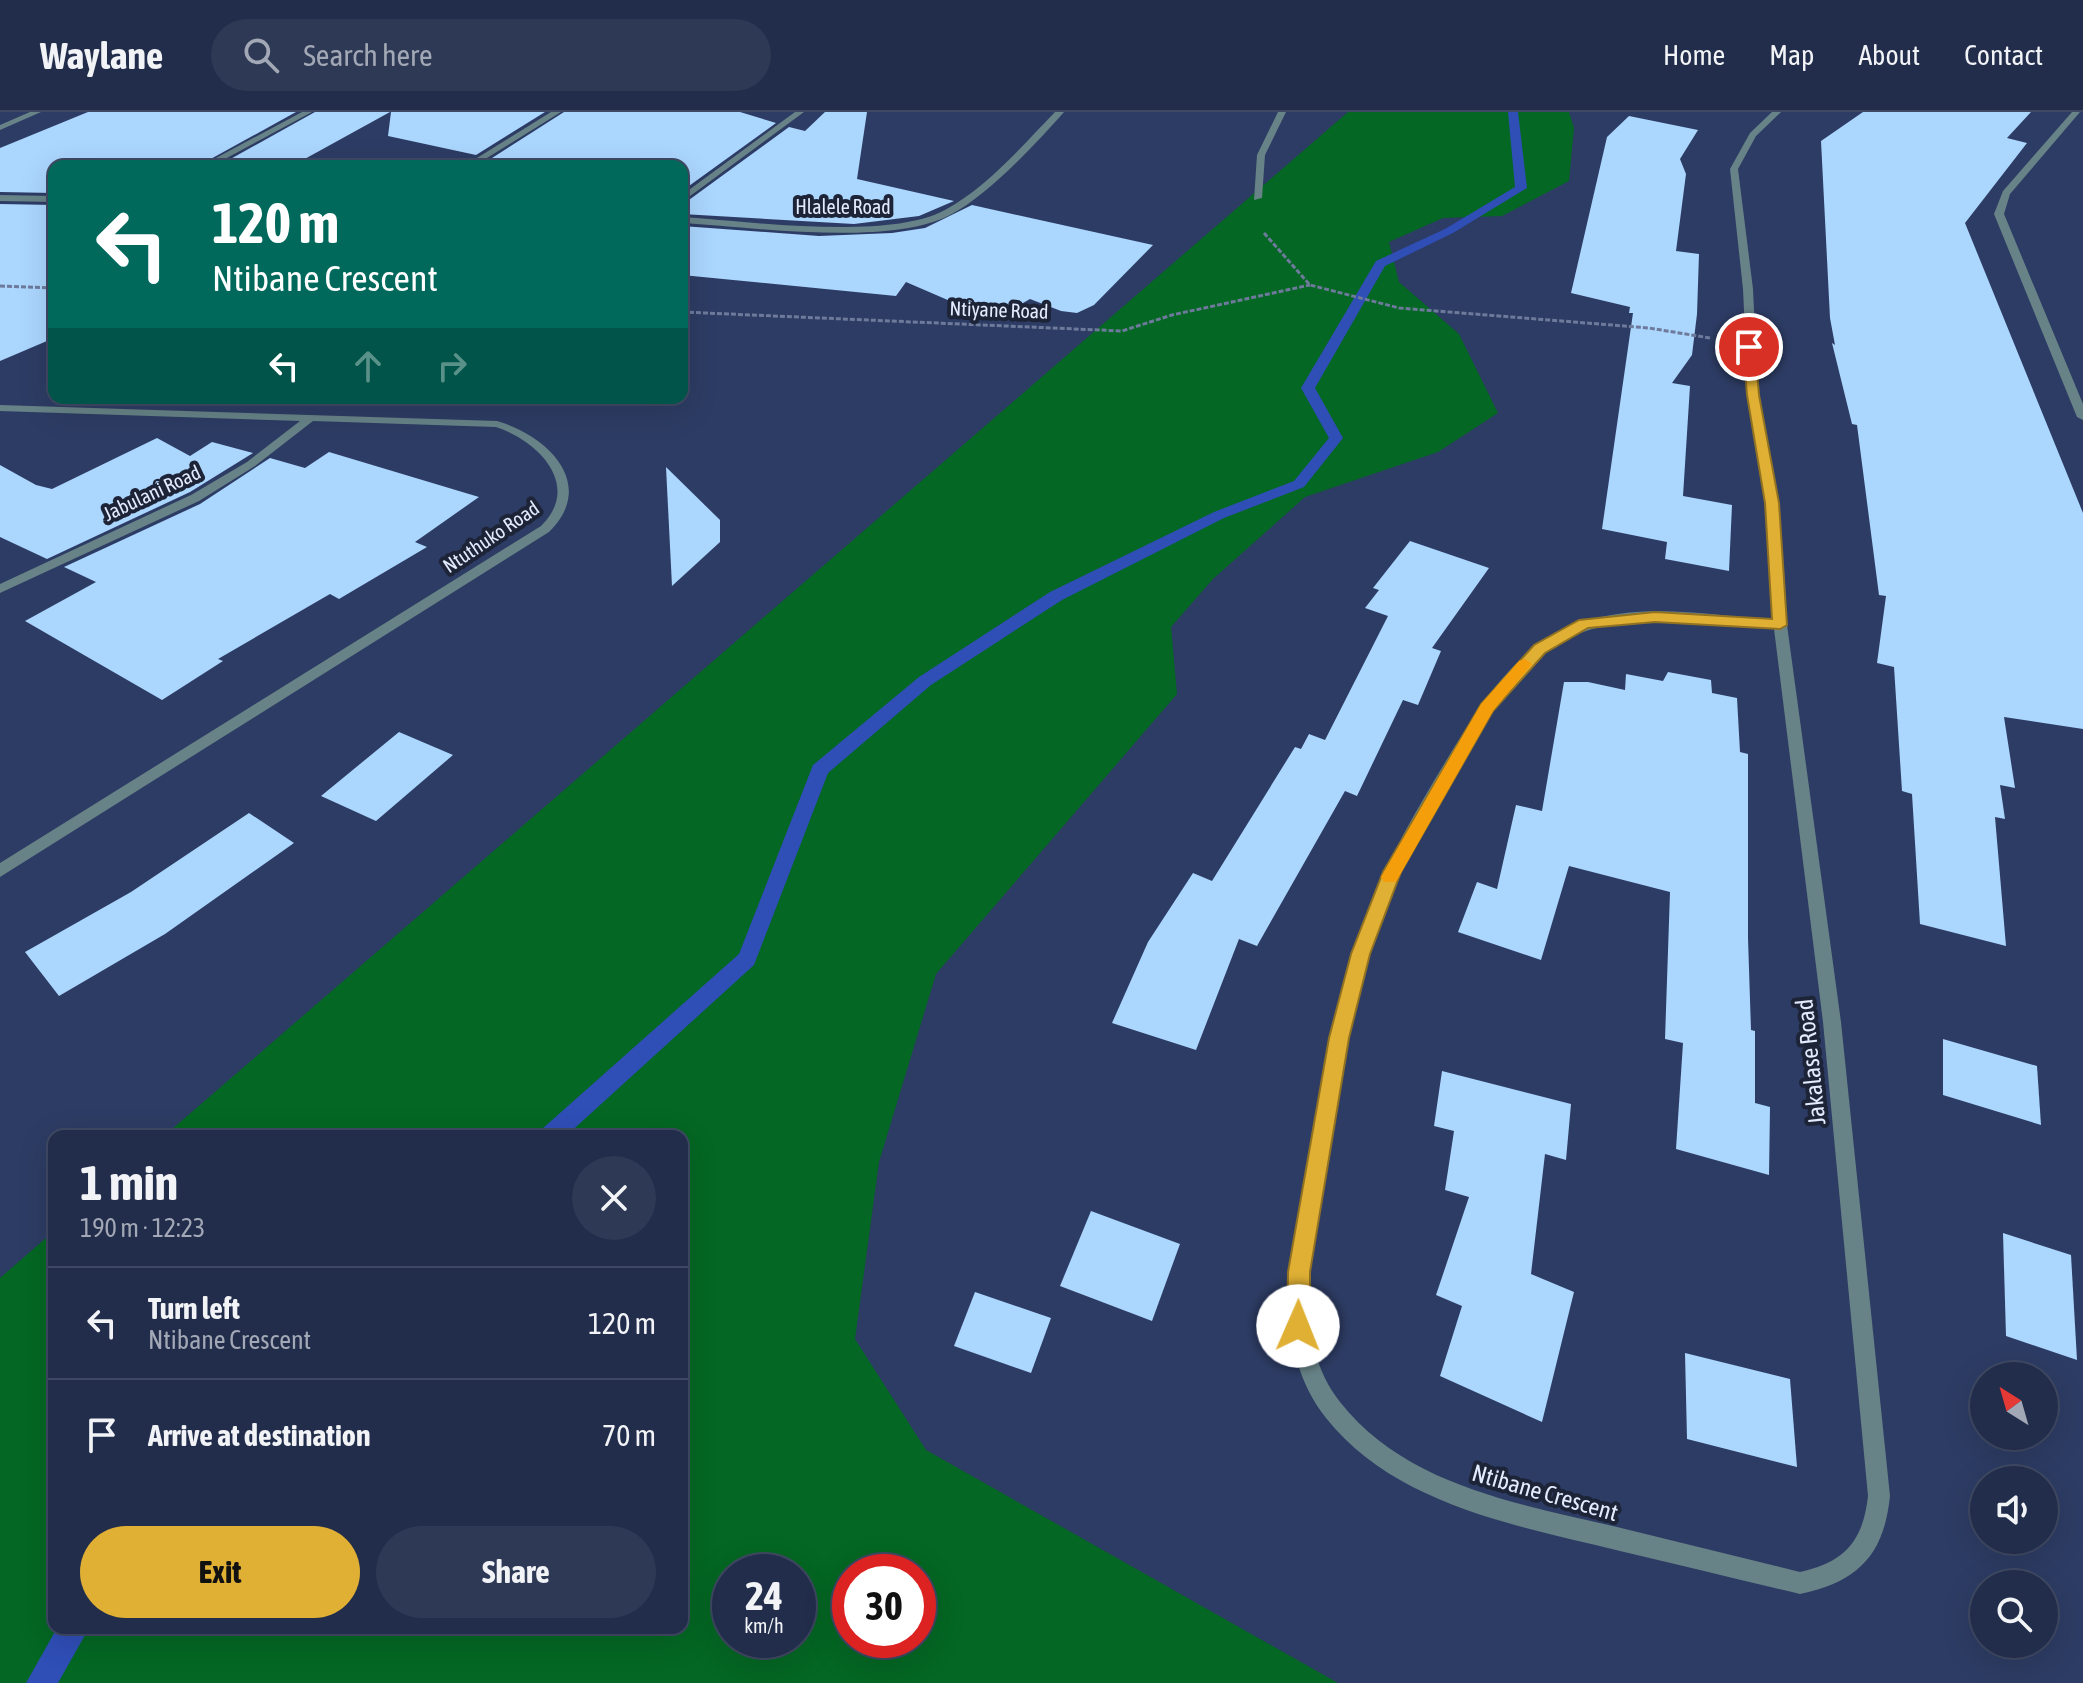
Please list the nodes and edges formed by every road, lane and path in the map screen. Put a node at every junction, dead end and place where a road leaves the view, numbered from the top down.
1 (37, 112) edge
2 (308, 112) edge
3 (557, 112) edge
4 (800, 112) edge
5 (1060, 112) edge
6 (1282, 112) edge
7 (1777, 112) edge
8 (2076, 112) edge
9 (0, 128) edge
10 (216, 160) edge
11 (478, 160) edge
12 (688, 195) edge
13 (0, 198) edge
14 (1257, 198) dead end
15 (48, 199) edge
16 (688, 220) edge
17 (1261, 227) dead end
18 (1310, 285) junction
19 (0, 286) edge
20 (48, 288) edge
21 (688, 312) edge
22 (1749, 333) junction
23 (0, 408) edge
24 (312, 417) junction
25 (2083, 417) edge
26 (0, 589) edge
27 (1780, 625) junction
28 (0, 871) edge
29 (1879, 1496) joint

1 - 9 street
2 - 10 street
3 - 11 street
4 - 12 street
5 - 16 street, Hlalele Road
6 - 14 street
7 - 22 street
8 - 25 street
13 - 15 street
17 - 18 path
18 - 21 path, Ntiyane Road
18 - 22 path
19 - 20 path
22 - 27 street
23 - 24 street, Ntuthuko Road
24 - 26 street, Jabulani Road
24 - 28 street, Ntuthuko Road
27 - 29 street, Jakalase Road
27 - 29 street, Ntibane Crescent

